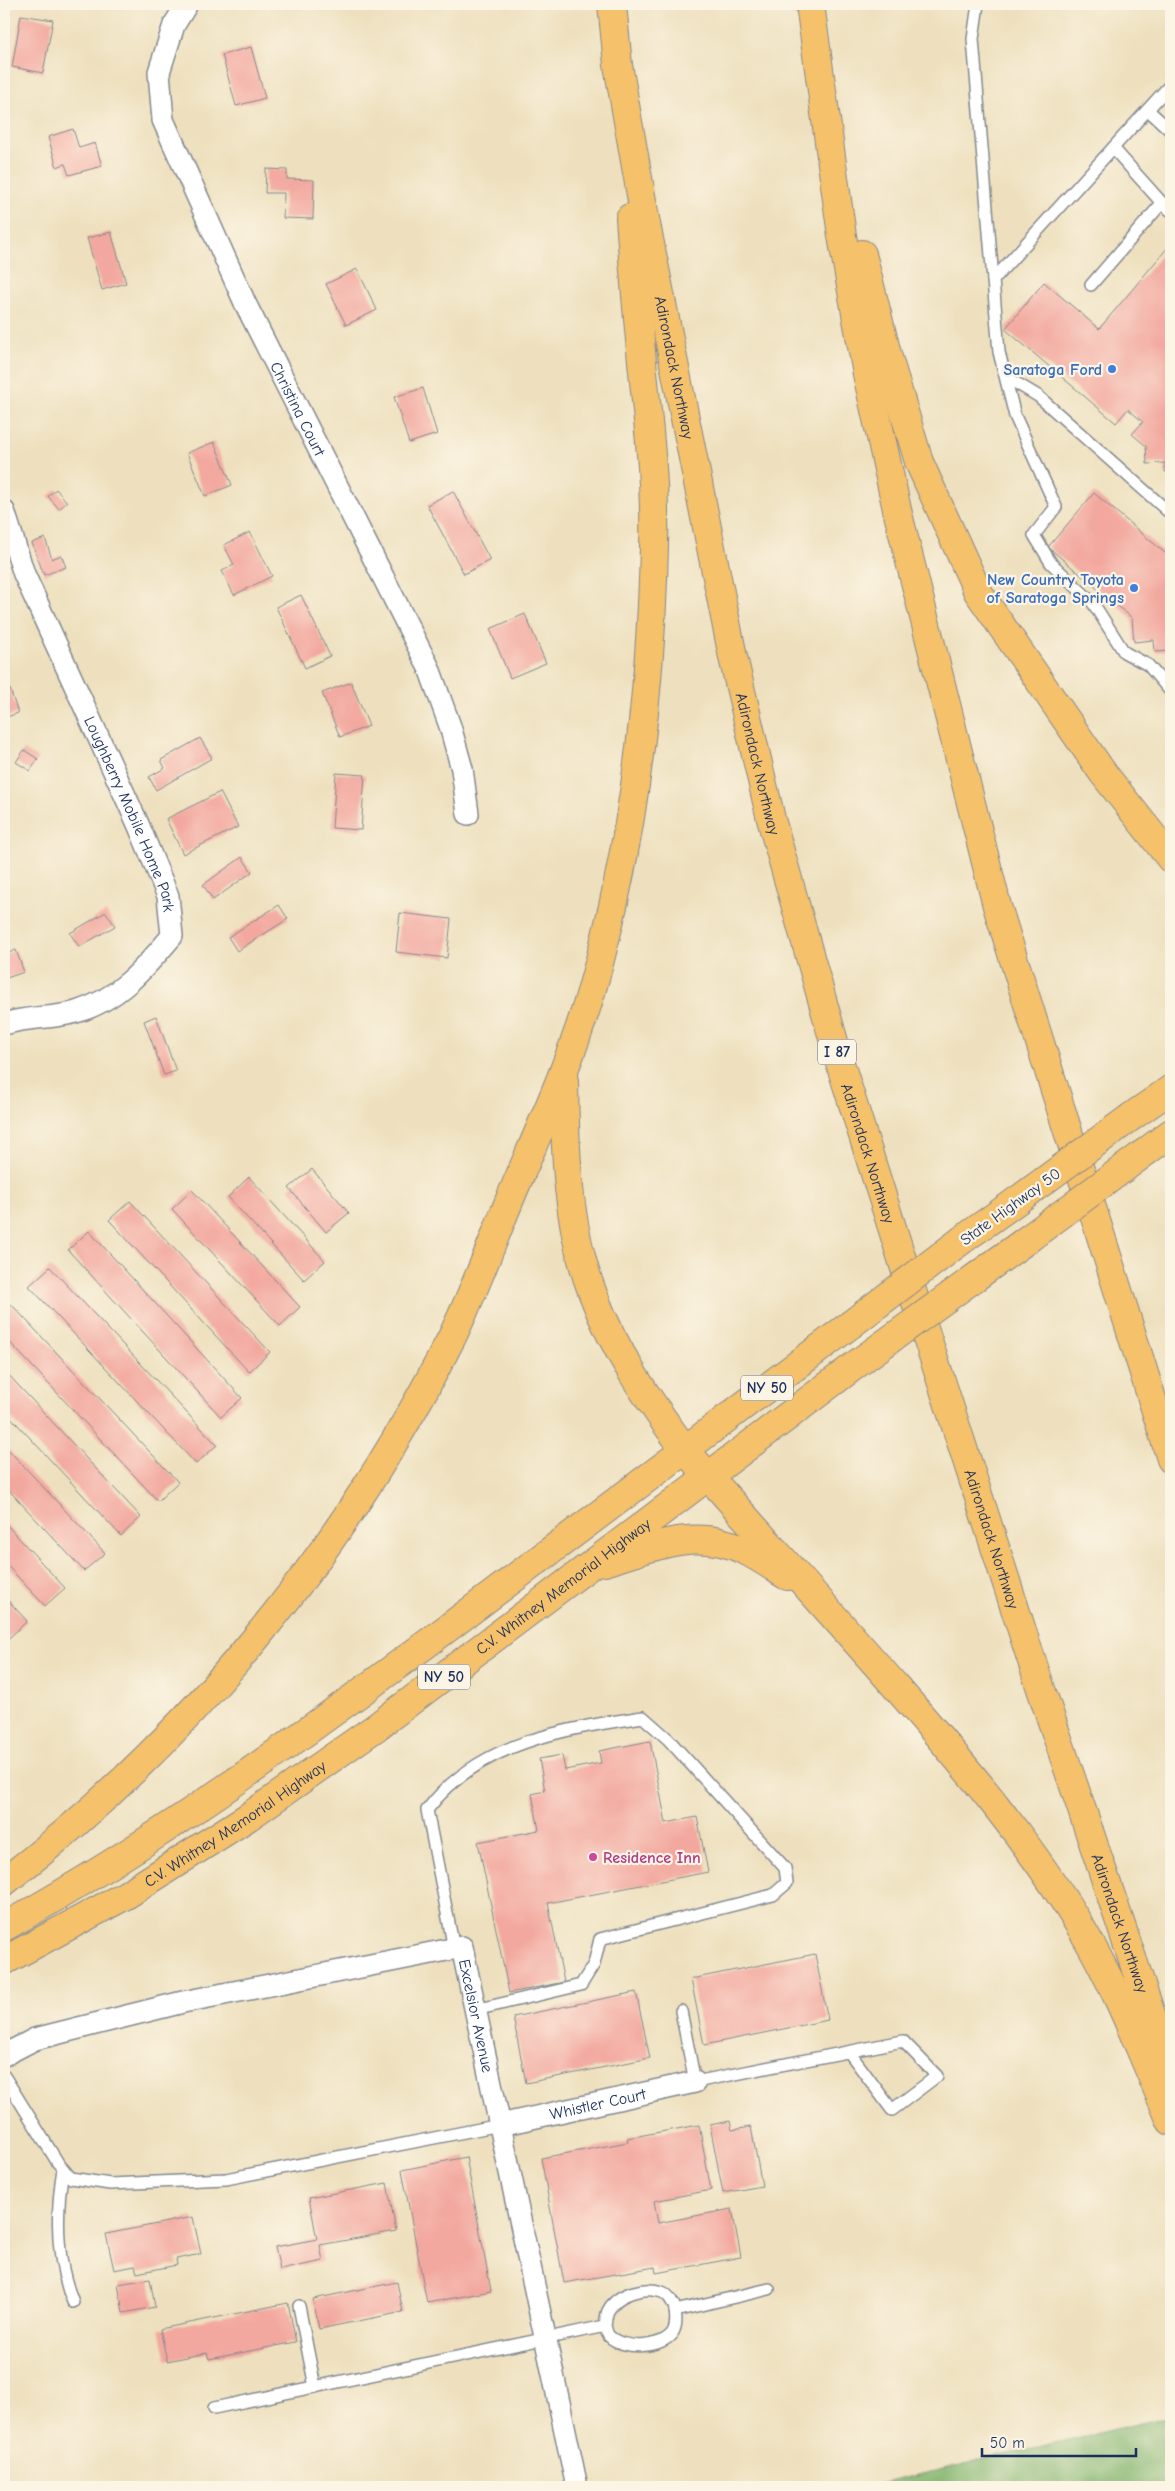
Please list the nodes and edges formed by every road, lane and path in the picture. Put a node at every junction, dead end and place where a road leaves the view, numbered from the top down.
1 (187, 4) edge
2 (612, 4) edge
3 (810, 4) edge
4 (978, 4) edge
5 (618, 65) junction
6 (1171, 84) edge
7 (822, 99) junction
8 (1148, 110) junction
9 (1171, 131) edge
10 (1113, 148) junction
11 (1162, 203) junction
12 (1171, 211) edge
13 (993, 280) junction
14 (1091, 285) dead end
15 (1006, 377) junction
16 (4, 512) edge
17 (1171, 514) edge
18 (1171, 692) edge
19 (468, 814) dead end
20 (1171, 859) edge
21 (4, 1024) edge
22 (563, 1070) junction
23 (1171, 1090) edge
24 (1171, 1133) edge
25 (850, 1325) joint
26 (685, 1450) junction
27 (1171, 1459) edge
28 (708, 1476) junction
29 (587, 1568) junction
30 (814, 1593) junction
31 (4, 1882) edge
32 (4, 1927) edge
33 (454, 1949) junction
34 (4, 1961) edge
35 (475, 2010) junction
36 (681, 2011) dead end
37 (849, 2052) junction
38 (4, 2055) edge
39 (1171, 2073) edge
40 (4, 2076) edge
41 (695, 2082) junction
42 (1171, 2121) edge
43 (500, 2125) junction
44 (62, 2169) junction
45 (769, 2289) dead end
46 (73, 2302) dead end
47 (299, 2306) dead end
48 (675, 2311) junction
49 (605, 2326) junction
50 (545, 2338) junction
51 (315, 2387) junction
52 (214, 2408) dead end
53 (577, 2487) edge

1 - 19 street, Christina Court
2 - 5 highway, Adirondack Northway / I 87
3 - 7 highway
4 - 13 lane
5 - 22 highway
5 - 39 highway, Adirondack Northway / I 87
6 - 8 lane
7 - 20 highway
7 - 27 highway
8 - 9 lane
8 - 10 lane
10 - 11 lane
10 - 13 lane
11 - 12 lane
11 - 14 lane
13 - 15 lane
15 - 17 lane
15 - 18 lane
16 - 21 street, Loughberry Mobile Home Park
22 - 26 highway
22 - 31 highway
23 - 25 highway, State Highway 50 / NY 50, bridge
24 - 28 highway, C.V. Whitney Memorial Highway / NY 50, bridge
25 - 26 highway, C.V. Whitney Memorial Highway / NY 50
26 - 28 highway
26 - 32 highway, C.V. Whitney Memorial Highway / NY 50
28 - 29 highway, C.V. Whitney Memorial Highway / NY 50
28 - 30 highway
29 - 30 highway
29 - 34 highway, C.V. Whitney Memorial Highway / NY 50
30 - 42 highway
33 - 35 street, Excelsior Avenue
33 - 35 lane
33 - 38 street, Excelsior Avenue
35 - 43 street, Excelsior Avenue
36 - 41 lane
37 - 37 lane
37 - 41 lane
40 - 44 lane
41 - 43 street, Whistler Court
43 - 44 lane
43 - 50 street, Excelsior Avenue
44 - 46 lane
45 - 48 lane
47 - 51 lane
48 - 49 lane
48 - 49 lane
49 - 50 lane
50 - 51 lane
50 - 53 street, Excelsior Avenue
51 - 52 lane

